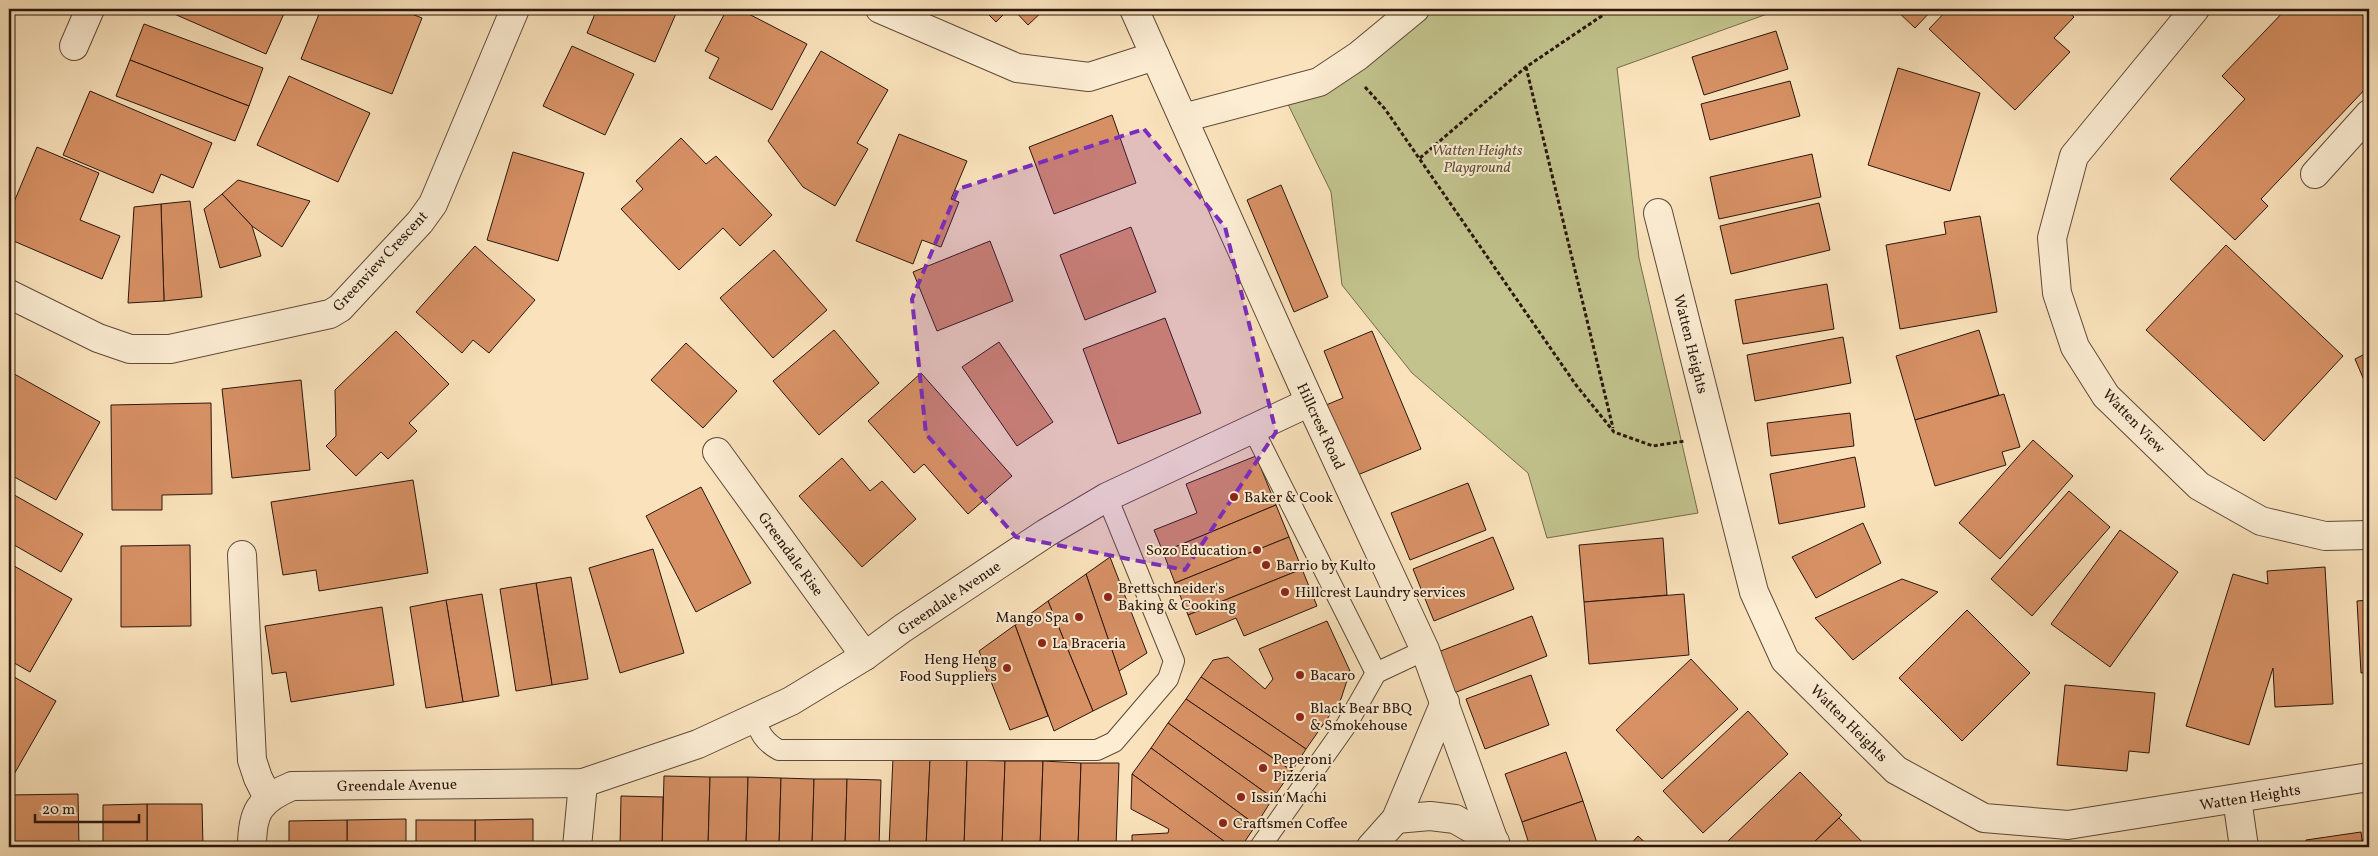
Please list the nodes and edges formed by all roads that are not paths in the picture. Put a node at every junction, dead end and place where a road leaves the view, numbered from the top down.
1 (90, 9) edge
2 (514, 9) edge
3 (880, 9) edge
4 (1134, 9) edge
5 (1415, 9) edge
6 (2195, 9) edge
7 (74, 46) dead end
8 (1155, 56) junction
9 (2369, 114) edge
10 (1183, 118) junction
11 (2315, 174) dead end
12 (1658, 213) dead end
13 (9, 294) edge
14 (1310, 402) junction
15 (1252, 427) junction
16 (717, 452) dead end
17 (1107, 498) junction
18 (2369, 535) edge
19 (242, 555) dead end
20 (1425, 650) junction
21 (865, 656) junction
22 (1376, 673) junction
23 (1445, 702) junction
24 (754, 718) junction
25 (2369, 777) edge
26 (583, 783) junction
27 (268, 798) junction
28 (2237, 799) junction
29 (1396, 819) junction
30 (1496, 845) edge
31 (252, 847) edge
32 (576, 847) edge
33 (1260, 847) edge
34 (1371, 847) edge
35 (2244, 847) edge

1 - 7 street
2 - 13 street, Greenview Crescent
3 - 8 street
4 - 8 street, Hillcrest Road
5 - 10 street
6 - 18 street, Watten View
8 - 10 street, Hillcrest Road
9 - 11 street
10 - 14 street, Hillcrest Road
12 - 28 street, Watten Heights
14 - 15 street, Greendale Avenue
14 - 20 street, Hillcrest Road
15 - 17 street, Greendale Avenue
15 - 22 lane
16 - 21 street, Greendale Rise
17 - 21 street, Greendale Avenue
17 - 24 lane
19 - 27 street
20 - 22 lane
20 - 23 street, Hillcrest Road
21 - 24 street, Greendale Avenue
22 - 33 lane
23 - 29 street
23 - 30 street, Hillcrest Road
24 - 26 street, Greendale Avenue
25 - 28 street, Watten Heights
26 - 27 street, Greendale Avenue
26 - 32 street
27 - 31 street, Greendale Avenue
28 - 35 street
29 - 30 street
29 - 34 street

